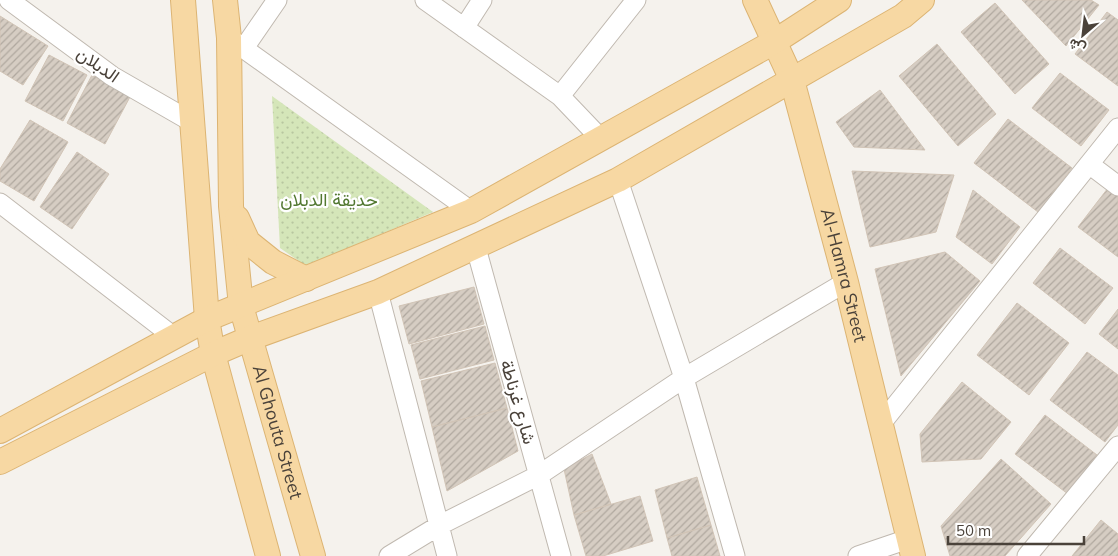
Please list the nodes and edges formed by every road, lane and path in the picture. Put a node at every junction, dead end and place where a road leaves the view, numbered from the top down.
1 (9, 0) edge
2 (183, 0) edge
3 (225, 0) edge
4 (277, 0) edge
5 (425, 0) edge
6 (482, 0) edge
7 (636, 0) edge
8 (755, 0) edge
9 (838, 0) edge
10 (922, 0) edge
11 (464, 28) junction
12 (774, 42) junction
13 (236, 43) junction
14 (792, 80) junction
15 (560, 96) junction
16 (192, 122) junction
17 (1118, 128) edge
18 (602, 140) junction
19 (1089, 164) junction
20 (618, 180) junction
21 (1118, 186) edge
22 (0, 203) edge
23 (231, 206) junction
24 (472, 212) junction
25 (476, 248) junction
26 (306, 279) junction
27 (846, 282) junction
28 (378, 292) junction
29 (241, 306) junction
30 (207, 320) junction
31 (174, 337) junction
32 (248, 339) junction
33 (213, 354) junction
34 (684, 378) junction
35 (880, 425) junction
36 (0, 431) edge
37 (1118, 446) edge
38 (0, 462) edge
39 (539, 475) junction
40 (440, 525) junction
41 (911, 547) edge
42 (268, 556) edge
43 (313, 556) edge
44 (389, 556) edge
45 (448, 556) edge
46 (561, 556) edge
47 (735, 556) edge
48 (858, 556) edge
49 (1027, 556) edge

1 - 16 street, الدبلان
2 - 16 main road
3 - 13 main road, Al Ghouta Street
4 - 13 street
5 - 11 street
6 - 11 street
7 - 15 street
8 - 12 main road, Al-Hamra Street
9 - 12 main road
10 - 14 main road
11 - 15 street
12 - 14 main road, Al-Hamra Street
12 - 18 main road
13 - 23 main road, Al Ghouta Street
13 - 24 street
14 - 20 main road
14 - 27 main road, Al-Hamra Street
15 - 18 street
16 - 30 main road
17 - 19 street
18 - 24 main road
19 - 21 street
19 - 35 street
20 - 25 main road
20 - 34 street
22 - 31 street
23 - 26 main road
23 - 29 main road, Al Ghouta Street
24 - 26 main road
25 - 28 main road
25 - 39 street, شارع غرناطة
26 - 29 main road
27 - 34 street
27 - 35 main road, Al-Hamra Street
28 - 32 main road
28 - 40 street
29 - 30 main road
29 - 32 main road, Al Ghouta Street
30 - 31 main road
30 - 33 main road
31 - 36 main road
32 - 33 main road
32 - 43 main road, Al Ghouta Street
33 - 38 main road
33 - 42 main road
34 - 39 street
34 - 47 street
35 - 41 main road, Al-Hamra Street
37 - 49 street
39 - 40 street
39 - 46 street, شارع غرناطة
40 - 44 street
40 - 45 street
41 - 48 street

